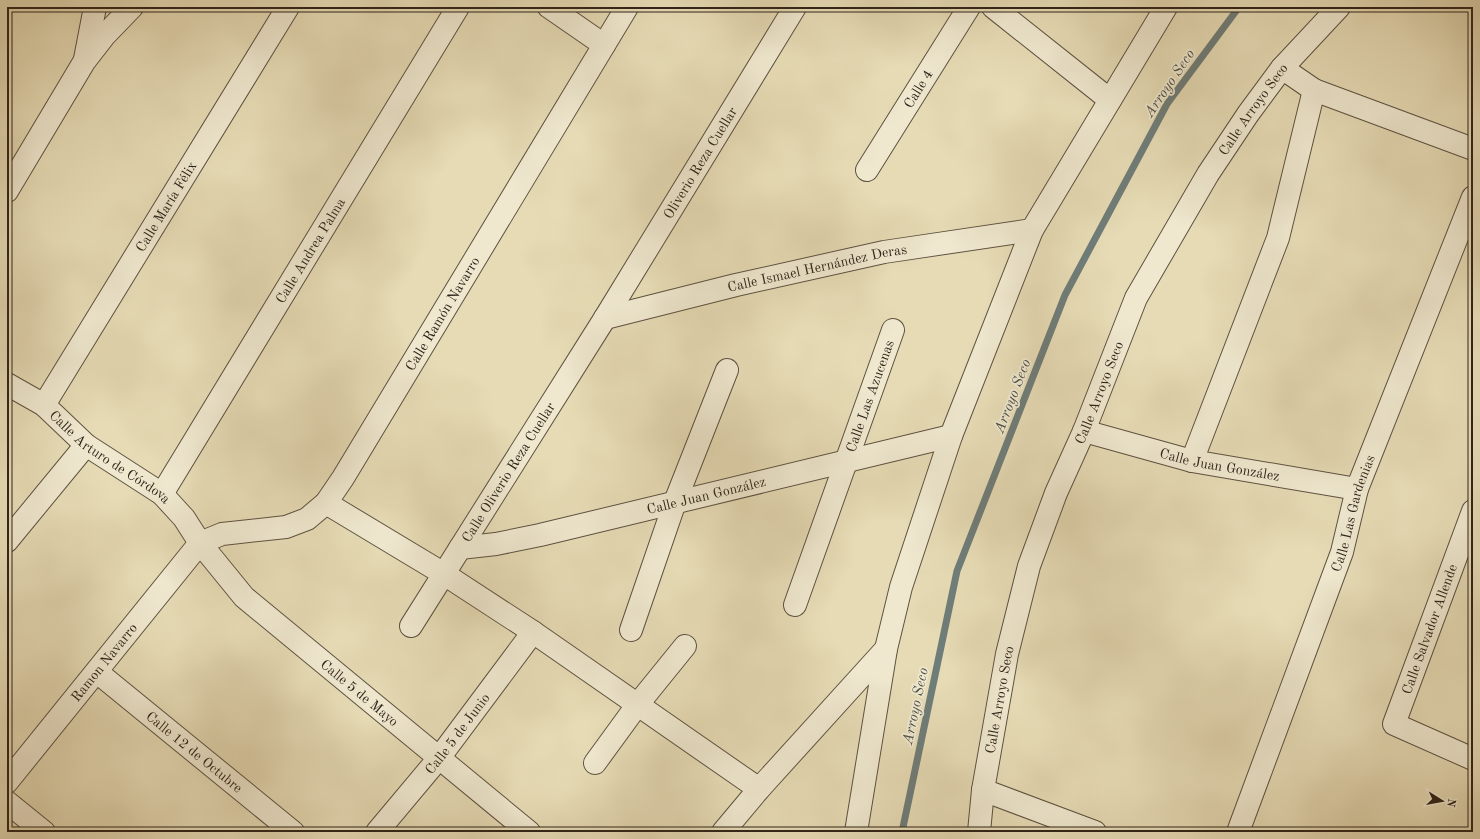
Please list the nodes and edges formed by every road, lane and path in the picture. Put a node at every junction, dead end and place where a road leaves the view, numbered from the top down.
1 (95, 7) edge
2 (132, 7) edge
3 (288, 7) edge
4 (458, 7) edge
5 (549, 7) edge
6 (627, 7) edge
7 (795, 7) edge
8 (969, 7) edge
9 (993, 7) edge
10 (1166, 7) edge
11 (1339, 7) edge
12 (604, 45) junction
13 (84, 62) junction
14 (1282, 68) junction
15 (1314, 90) junction
16 (1110, 100) junction
17 (1473, 149) edge
18 (867, 170) dead end
19 (7, 191) edge
20 (1473, 197) edge
21 (1032, 230) junction
22 (605, 318) junction
23 (892, 330) dead end
24 (727, 370) dead end
25 (7, 384) edge
26 (44, 405) junction
27 (1084, 431) junction
28 (951, 436) junction
29 (86, 445) junction
30 (1192, 461) junction
31 (847, 462) junction
32 (1357, 489) junction
33 (162, 494) junction
34 (675, 502) junction
35 (326, 503) junction
36 (1473, 511) edge
37 (7, 542) edge
38 (200, 543) junction
39 (460, 548) junction
40 (1466, 549) edge
41 (444, 574) junction
42 (795, 605) dead end
43 (411, 626) dead end
44 (631, 630) dead end
45 (533, 632) junction
46 (685, 646) dead end
47 (886, 649) junction
48 (97, 672) junction
49 (638, 704) junction
50 (439, 758) junction
51 (1473, 759) edge
52 (595, 763) dead end
53 (7, 782) edge
54 (759, 789) junction
55 (983, 790) junction
56 (7, 802) edge
57 (44, 832) edge
58 (293, 832) edge
59 (377, 832) edge
60 (529, 832) edge
61 (723, 832) edge
62 (856, 832) edge
63 (978, 832) edge
64 (1096, 832) edge
65 (1238, 832) edge

1 - 13 street
2 - 13 street
3 - 26 street, Calle María Félix
4 - 33 street, Calle Andrea Palma
5 - 12 street
6 - 12 street, Calle Ramón Navarro
7 - 22 street, Oliverio Reza Cuellar
8 - 18 street, Calle 4
9 - 16 street
10 - 16 street
11 - 14 street, Calle Arroyo Seco
12 - 35 street, Calle Ramón Navarro
13 - 19 street
14 - 15 street
14 - 27 street, Calle Arroyo Seco
15 - 17 street
15 - 30 street
16 - 21 street
20 - 32 street, Calle Las Gardenias
21 - 22 street, Calle Ismael Hernández Deras
21 - 28 street
22 - 39 street, Calle Oliverio Reza Cuellar
23 - 31 street, Calle Las Azucenas
24 - 34 street
25 - 26 street, Calle Arturo de Córdova
26 - 29 street, Calle Arturo de Córdova
27 - 30 street, Calle Juan González
27 - 55 street, Calle Arroyo Seco
28 - 31 street, Calle Juan González
28 - 47 street
29 - 33 street, Calle Arturo de Córdova
29 - 37 street
30 - 32 street, Calle Juan González
31 - 34 street, Calle Juan González
31 - 42 street, Calle Las Azucenas
32 - 65 street, Calle Las Gardenias
33 - 38 street, Calle Arturo de Córdova
34 - 39 street, Calle Juan González
34 - 44 street
35 - 38 street, Calle Ramón Navarro
35 - 41 street
36 - 40 street, Calle Salvador Allende
38 - 48 street, Ramon Navarro
38 - 50 street, Calle 5 de Mayo
39 - 41 street, Calle Oliverio Reza Cuellar
40 - 51 street, Calle Salvador Allende
41 - 43 street, Calle Oliverio Reza Cuellar
41 - 45 street
45 - 49 street
45 - 50 street, Calle 5 de Junio
46 - 49 street
47 - 54 street
47 - 62 street
48 - 53 street, Ramon Navarro
48 - 58 street, Calle 12 de Octubre
49 - 52 street
49 - 54 street
50 - 59 street, Calle 5 de Junio
50 - 60 street, Calle 5 de Mayo
54 - 61 street
55 - 63 street, Calle Arroyo Seco
55 - 64 street
56 - 57 street

